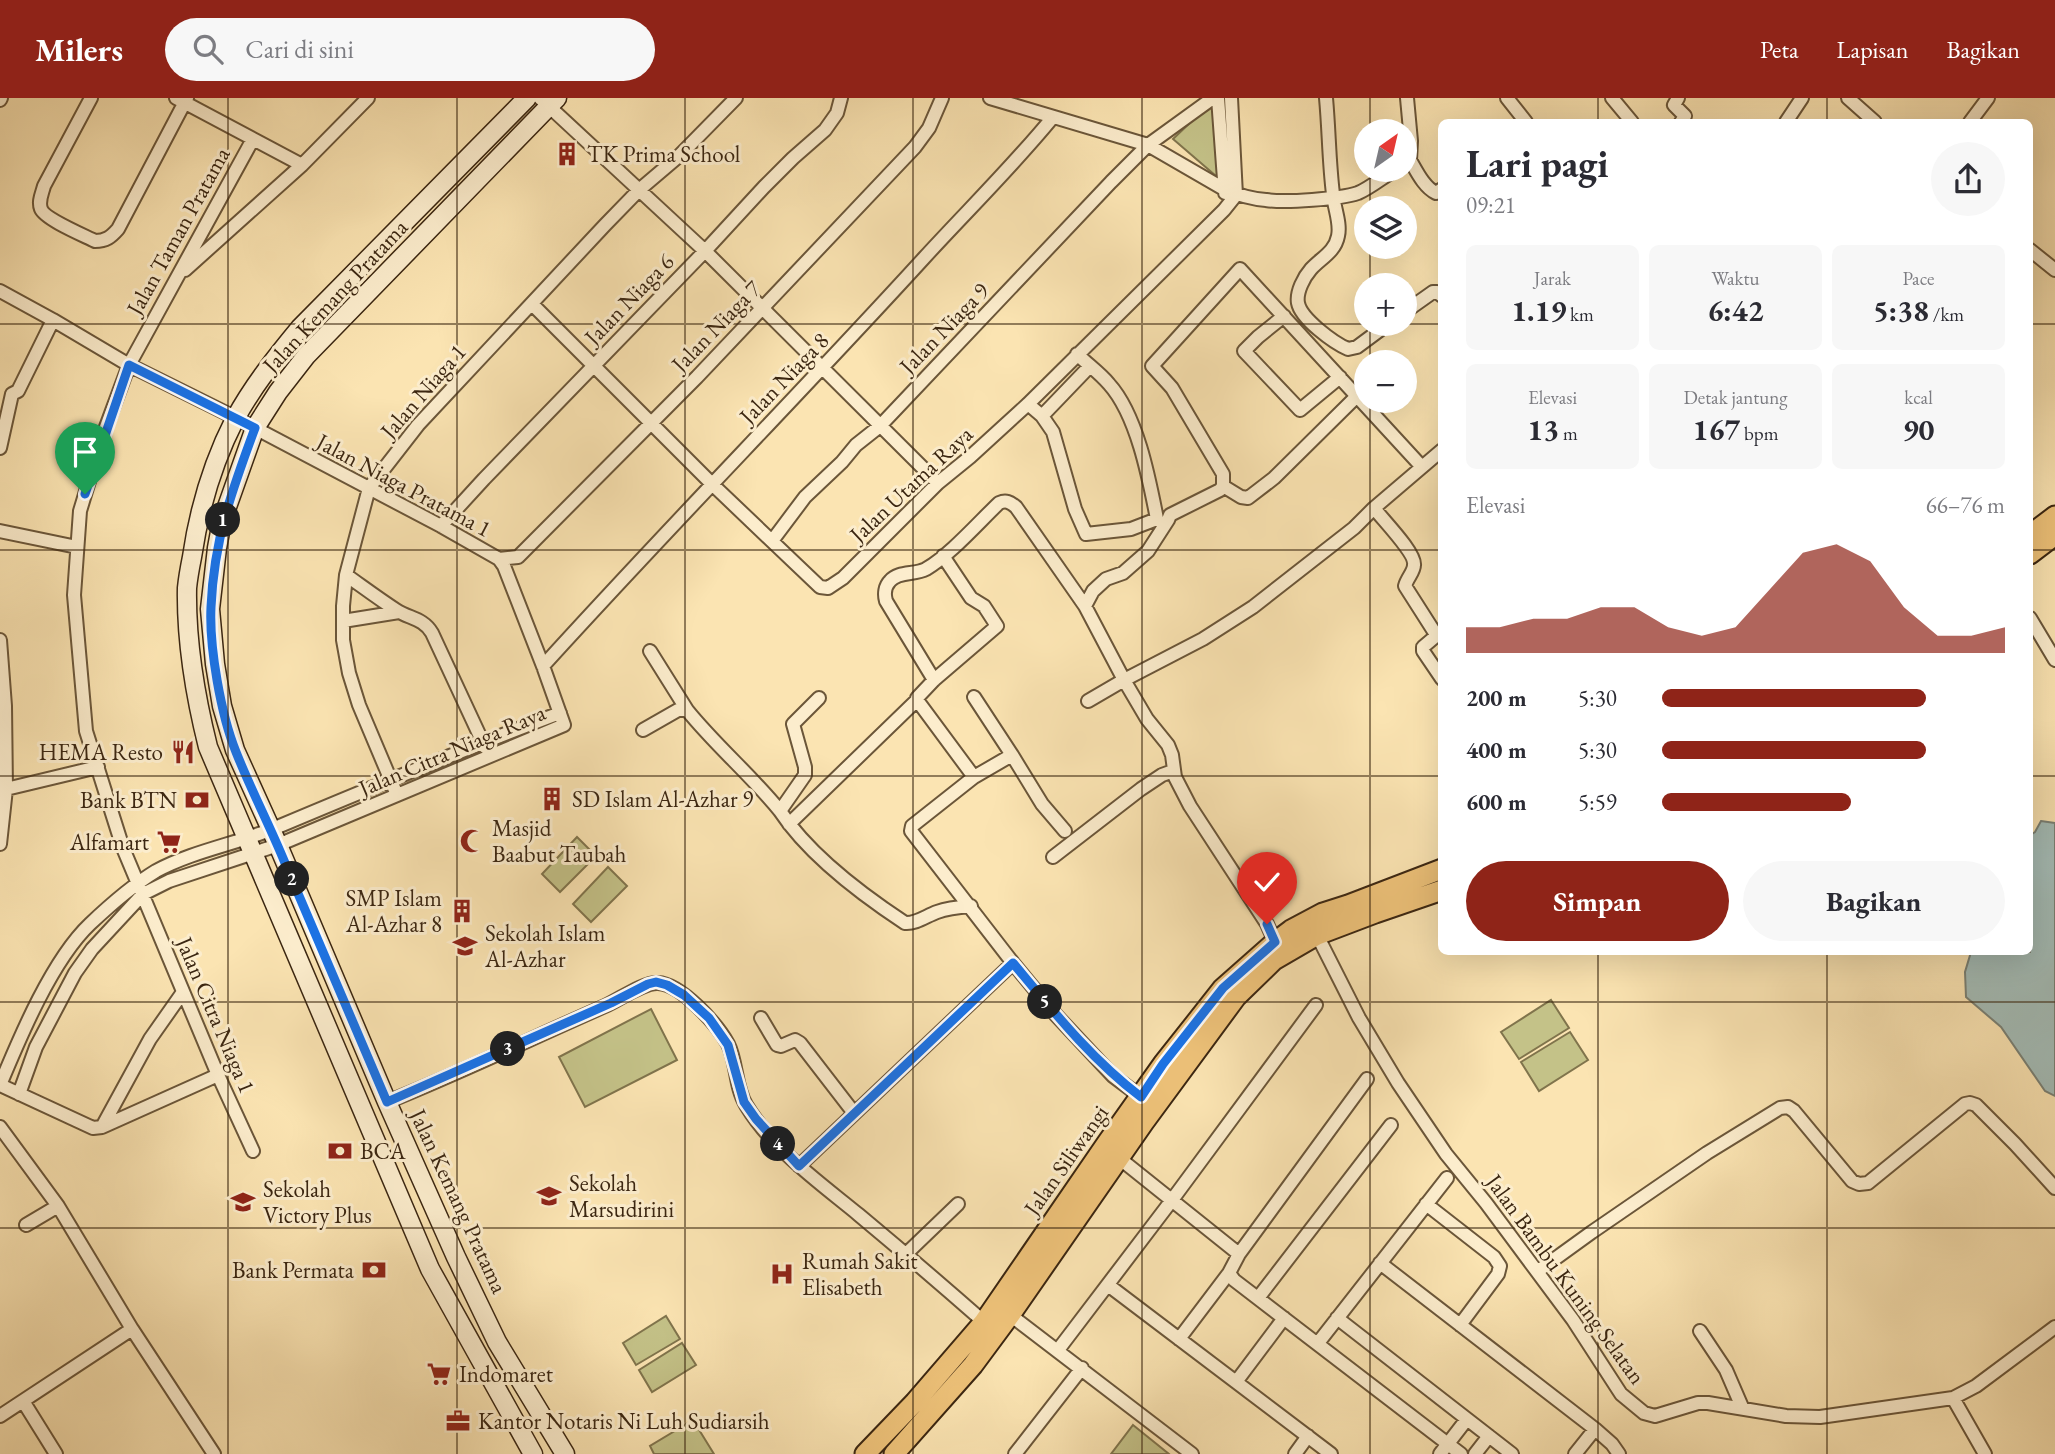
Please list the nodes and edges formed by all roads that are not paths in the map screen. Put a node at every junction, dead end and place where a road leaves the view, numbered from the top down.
1 (91, 98) edge
2 (368, 98) edge
3 (527, 98) edge
4 (736, 98) edge
5 (841, 98) edge
6 (942, 98) edge
7 (990, 98) edge
8 (1213, 98) edge
9 (1218, 98) edge
10 (1231, 98) edge
11 (1326, 98) edge
12 (1407, 98) edge
13 (1507, 98) edge
14 (1612, 98) edge
15 (1678, 98) edge
16 (1802, 98) edge
17 (1848, 98) edge
18 (1988, 98) edge
19 (182, 100) edge
20 (548, 101) edge
21 (1053, 117) junction
22 (1409, 119) edge
23 (1524, 119) edge
24 (1630, 119) edge
25 (1683, 119) edge
26 (1788, 119) edge
27 (1872, 119) edge
28 (1972, 119) edge
29 (253, 139) junction
30 (1148, 145) junction
31 (302, 165) junction
32 (1418, 174) edge
33 (1375, 182) edge
34 (639, 190) junction
35 (1438, 191) edge
36 (1230, 196) junction
37 (1333, 197) junction
38 (705, 251) junction
39 (2033, 256) edge
40 (2055, 270) edge
41 (177, 277) junction
42 (0, 291) edge
43 (1438, 293) edge
44 (1417, 303) edge
45 (532, 304) junction
46 (763, 309) junction
47 (1284, 316) junction
48 (53, 320) junction
49 (1372, 336) edge
50 (1077, 354) junction
51 (129, 365) junction
52 (594, 366) junction
53 (1090, 366) junction
54 (823, 369) junction
55 (1340, 377) junction
56 (6, 392) edge
57 (1354, 393) edge
58 (1354, 399) edge
59 (1028, 404) junction
60 (1373, 413) edge
61 (1042, 416) junction
62 (236, 418) junction
63 (650, 424) junction
64 (880, 426) junction
65 (255, 428) junction
66 (0, 448) edge
67 (1438, 457) edge
68 (1422, 467) junction
69 (938, 483) junction
70 (712, 484) junction
71 (1223, 486) junction
72 (369, 488) junction
73 (1374, 509) junction
74 (2055, 516) edge
75 (441, 526) junction
76 (0, 531) edge
77 (2033, 533) edge
78 (2055, 535) edge
79 (772, 541) junction
80 (77, 547) junction
81 (2033, 552) edge
82 (943, 556) junction
83 (499, 559) junction
84 (346, 575) junction
85 (1086, 606) junction
86 (399, 612) junction
87 (343, 621) junction
88 (2033, 623) edge
89 (0, 640) edge
90 (650, 651) dead end
91 (2055, 660) edge
92 (543, 666) junction
93 (1438, 673) edge
94 (934, 680) junction
95 (1124, 680) junction
96 (974, 697) dead end
97 (819, 698) dead end
98 (917, 701) junction
99 (1088, 701) dead end
100 (2, 706) edge
101 (687, 710) junction
102 (560, 713) junction
103 (643, 730) dead end
104 (483, 742) junction
105 (1012, 755) junction
106 (488, 758) junction
107 (98, 767) junction
108 (1173, 771) junction
109 (974, 777) junction
110 (389, 780) junction
111 (3, 789) edge
112 (397, 795) junction
113 (780, 811) junction
114 (789, 824) junction
115 (1065, 831) dead end
116 (274, 837) junction
117 (0, 844) edge
118 (250, 846) junction
119 (1054, 857) dead end
120 (1438, 871) edge
121 (141, 889) junction
122 (1438, 891) edge
123 (971, 906) junction
124 (1317, 935) junction
125 (1275, 942) junction
126 (1013, 963) junction
127 (183, 992) junction
128 (1316, 1005) dead end
129 (761, 1018) dead end
130 (218, 1075) junction
131 (1367, 1079) dead end
132 (0, 1085) edge
133 (19, 1094) junction
134 (1141, 1097) junction
135 (387, 1102) junction
136 (854, 1113) junction
137 (1391, 1125) dead end
138 (0, 1127) edge
139 (103, 1127) junction
140 (253, 1151) dead end
141 (1119, 1158) junction
142 (799, 1166) junction
143 (1447, 1178) dead end
144 (2055, 1188) edge
145 (428, 1194) junction
146 (1172, 1200) junction
147 (958, 1204) dead end
148 (1426, 1204) junction
149 (402, 1205) junction
150 (58, 1206) junction
151 (26, 1225) dead end
152 (906, 1254) junction
153 (1239, 1254) junction
154 (456, 1257) junction
155 (1380, 1263) junction
156 (430, 1269) junction
157 (1538, 1271) junction
158 (1229, 1273) junction
159 (1108, 1285) junction
160 (1258, 1298) junction
161 (1003, 1309) junction
162 (1284, 1318) junction
163 (1337, 1318) junction
164 (984, 1322) junction
165 (1460, 1325) junction
166 (2055, 1327) edge
167 (132, 1329) junction
168 (1700, 1331) dead end
169 (1179, 1339) junction
170 (1318, 1343) junction
171 (1058, 1350) junction
172 (1082, 1368) junction
173 (1236, 1382) junction
174 (1953, 1398) junction
175 (23, 1401) junction
176 (1742, 1407) junction
177 (0, 1416) edge
178 (543, 1419) junction
179 (1467, 1419) junction
180 (1595, 1429) junction
181 (520, 1433) junction
182 (1308, 1436) junction
183 (1489, 1436) junction
184 (1444, 1449) edge
185 (867, 1453) edge
186 (56, 1454) edge
187 (214, 1454) edge
188 (533, 1454) edge
189 (565, 1454) edge
190 (894, 1454) edge
191 (1015, 1454) edge
192 (1192, 1454) edge
193 (1294, 1454) edge
194 (1331, 1454) edge
195 (1461, 1454) edge
196 (1475, 1454) edge
197 (1512, 1454) edge
198 (1575, 1454) edge
199 (1619, 1454) edge
200 (1985, 1454) edge

1 - 19 street
2 - 31 street
3 - 62 street, Jalan Kemang Pratama
4 - 34 street, Jalan Niaga 1
5 - 38 street, Jalan Niaga 6
6 - 46 street, Jalan Niaga 7
7 - 21 street
8 - 30 street, Jalan Niaga 9
9 - 36 street
10 - 36 street
11 - 37 street
12 - 22 street
13 - 23 street
14 - 24 street
15 - 25 street
16 - 26 street
17 - 27 street
18 - 28 street
19 - 29 street
20 - 34 street
20 - 65 street, Jalan Kemang Pratama
21 - 30 street
21 - 54 street, Jalan Niaga 8
29 - 31 street, Jalan Taman Pratama
29 - 41 street, Jalan Taman Pratama
30 - 36 street
30 - 64 street, Jalan Niaga 9
31 - 41 street
32 - 35 street
33 - 37 street
34 - 38 street
34 - 45 street, Jalan Niaga 1
36 - 37 street
36 - 50 street, Jalan Utama Raya
37 - 49 street
38 - 46 street
38 - 52 street, Jalan Niaga 6
39 - 40 street
41 - 51 street, Jalan Taman Pratama
42 - 48 street, Jalan Niaga Pratama 1
43 - 44 street
45 - 52 street
45 - 72 street, Jalan Niaga 1
46 - 54 street
46 - 63 street, Jalan Niaga 7
47 - 55 street
47 - 55 street
47 - 71 street
48 - 51 street, Jalan Niaga Pratama 1
48 - 56 street
50 - 53 street
50 - 59 street, Jalan Utama Raya
51 - 62 street, Jalan Niaga Pratama 1
51 - 80 street, Jalan Taman Pratama
52 - 63 street
52 - 75 street, Jalan Niaga 6
53 - 61 street
53 - 61 street
54 - 64 street
54 - 70 street, Jalan Niaga 8
55 - 57 street
56 - 66 street
58 - 71 street
59 - 61 street
59 - 69 street, Jalan Utama Raya
60 - 68 street
62 - 65 street, Jalan Niaga Pratama 1
62 - 118 street, Jalan Kemang Pratama
63 - 70 street
63 - 83 street, Jalan Niaga 7
64 - 69 street
64 - 79 street, Jalan Niaga 9
65 - 72 street, Jalan Niaga Pratama 1
65 - 116 street, Jalan Kemang Pratama
67 - 68 street
68 - 73 street
69 - 79 street, Jalan Utama Raya
70 - 79 street
70 - 92 street, Jalan Niaga 8
71 - 85 street
72 - 75 street, Jalan Niaga Pratama 1
72 - 84 street, Jalan Niaga 1
73 - 93 street
73 - 95 street
74 - 77 main road
75 - 83 street, Jalan Niaga Pratama 1
76 - 80 street
78 - 81 main road
80 - 107 street, Jalan Citra Niaga 1
82 - 85 street
82 - 94 street
82 - 94 street
83 - 92 street, Jalan Niaga Pratama 1
84 - 86 street
84 - 87 street, Jalan Niaga 1
85 - 95 street
86 - 87 street
86 - 104 street
87 - 110 street, Jalan Niaga 1
88 - 91 street
89 - 100 street
90 - 101 street
92 - 102 street, Jalan Niaga Pratama 1
94 - 98 street
95 - 99 street
95 - 108 street
96 - 105 street
97 - 113 street
98 - 109 street
98 - 114 street
100 - 111 street
101 - 103 street
101 - 113 street
102 - 104 street, Jalan Citra Niaga Raya
102 - 106 street, Jalan Citra Niaga Raya
104 - 106 street
104 - 110 street, Jalan Citra Niaga Raya
105 - 109 street
105 - 115 street
106 - 112 street, Jalan Citra Niaga Raya
107 - 111 street
107 - 121 street, Jalan Citra Niaga 1
108 - 119 street
108 - 125 street
109 - 123 street
110 - 112 street, Jalan Niaga 1
110 - 116 street, Jalan Citra Niaga Raya
111 - 117 street
112 - 116 street, Jalan Citra Niaga Raya
113 - 114 street
114 - 123 street
116 - 118 street, Jalan Citra Niaga Raya
116 - 135 street, Jalan Kemang Pratama
118 - 121 street, Jalan Citra Niaga Raya
118 - 149 street, Jalan Kemang Pratama
120 - 125 main road, Jalan Siliwangi
121 - 127 street, Jalan Citra Niaga 1
121 - 132 street, Jalan Citra Niaga Raya
121 - 133 street, Jalan Citra Niaga Raya
122 - 124 main road, Jalan Siliwangi
123 - 126 street
124 - 141 main road, Jalan Siliwangi
124 - 157 street, Jalan Bambu Kuning Selatan
125 - 134 main road, Jalan Siliwangi
126 - 134 street
126 - 136 street
127 - 130 street, Jalan Citra Niaga 1
127 - 139 street
128 - 146 street
129 - 136 street
130 - 139 street
130 - 140 street, Jalan Citra Niaga 1
131 - 153 street
132 - 133 street
133 - 139 street
134 - 161 main road, Jalan Siliwangi
135 - 142 street
135 - 145 street, Jalan Kemang Pratama
136 - 142 street
137 - 160 street
138 - 150 street
141 - 146 street
141 - 161 main road, Jalan Siliwangi
142 - 152 street
143 - 148 street
144 - 157 street
145 - 149 street
145 - 154 street, Jalan Kemang Pratama
146 - 153 street
146 - 159 street
147 - 152 street
148 - 155 street
148 - 165 street
149 - 156 street, Jalan Kemang Pratama
150 - 151 street
150 - 167 street
152 - 164 street
153 - 158 street
154 - 156 street
154 - 178 street, Jalan Kemang Pratama
155 - 163 street
155 - 165 street
156 - 181 street, Jalan Kemang Pratama
157 - 176 street, Jalan Bambu Kuning Selatan
158 - 160 street
158 - 169 street
159 - 169 street
159 - 171 street
160 - 162 street
161 - 164 main road, Jalan Siliwangi
161 - 171 street
161 - 190 main road, Jalan Siliwangi
162 - 170 street
162 - 173 street
163 - 170 street
163 - 179 street
164 - 185 main road, Jalan Siliwangi
165 - 180 street
166 - 174 street, Jalan Bambu Kuning Selatan
167 - 175 street
167 - 187 street
168 - 176 street
169 - 173 street
170 - 184 street
171 - 172 street
172 - 191 street
172 - 192 street
173 - 182 street
174 - 176 street, Jalan Bambu Kuning Selatan
174 - 200 street
175 - 177 street
175 - 186 street
178 - 181 street
178 - 189 street, Jalan Kemang Pratama
179 - 183 street
179 - 184 street
180 - 198 street
180 - 199 street
181 - 188 street, Jalan Kemang Pratama
182 - 193 street
182 - 194 street
183 - 196 street
183 - 197 street
184 - 195 street

